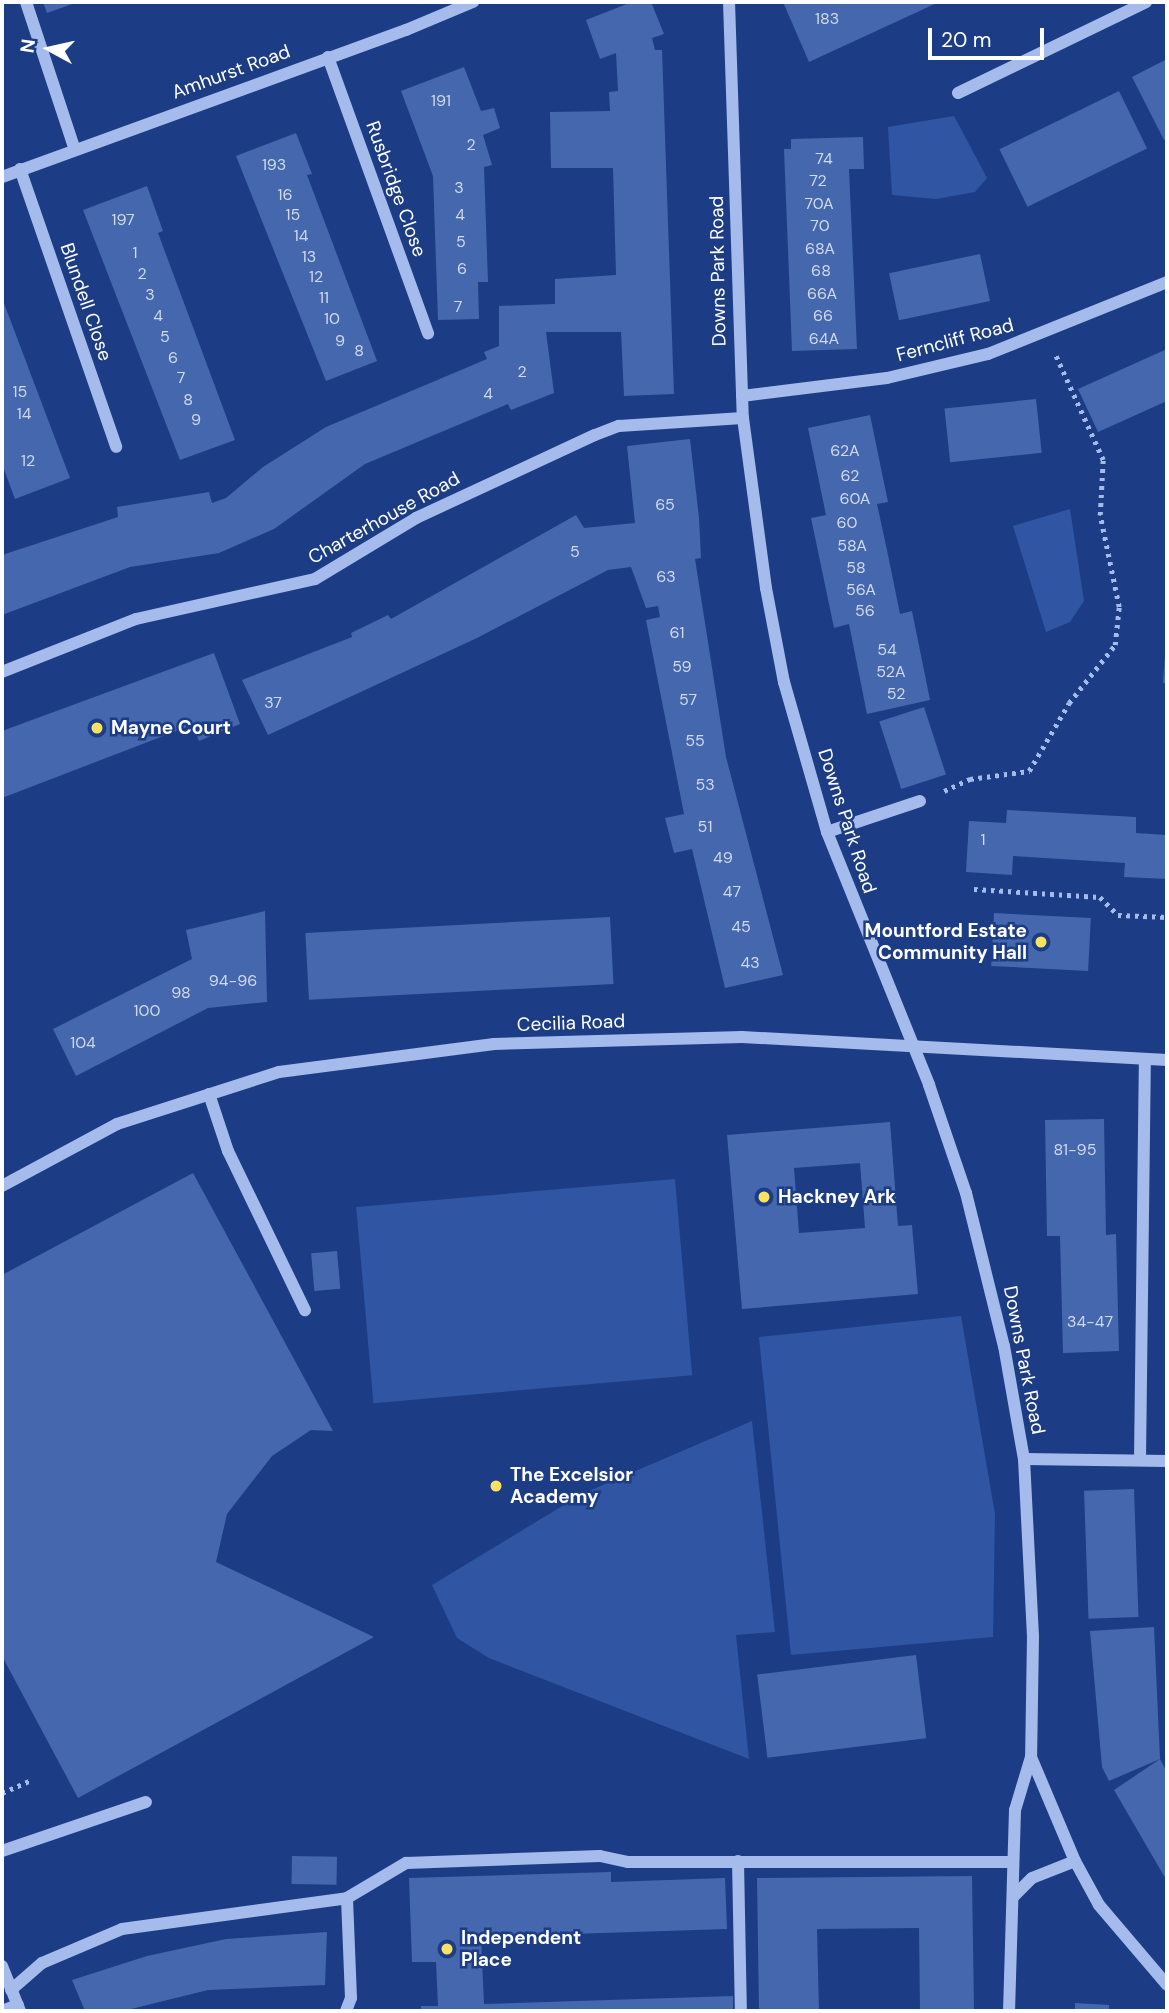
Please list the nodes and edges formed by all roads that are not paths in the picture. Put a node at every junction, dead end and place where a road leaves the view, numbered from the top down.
1 (26, 2) edge
2 (473, 2) edge
3 (729, 2) edge
4 (1146, 2) edge
5 (328, 57) junction
6 (958, 93) dead end
7 (75, 150) junction
8 (20, 169) junction
9 (2, 177) edge
10 (1167, 282) edge
11 (428, 334) dead end
12 (742, 396) junction
13 (743, 418) junction
14 (116, 447) dead end
15 (2, 671) edge
16 (920, 800) road end
17 (827, 832) junction
18 (911, 1046) junction
19 (1145, 1059) junction
20 (1167, 1060) edge
21 (209, 1094) junction
22 (2, 1186) edge
23 (305, 1310) dead end
24 (1024, 1459) junction
25 (1140, 1459) junction
26 (1167, 1461) edge
27 (1031, 1757) junction
28 (146, 1802) dead end
29 (2, 1851) edge
30 (738, 1861) junction
31 (1076, 1861) junction
32 (1011, 1862) junction
33 (1014, 1896) junction
34 (347, 1898) junction
35 (2, 1966) edge
36 (1167, 1985) edge
37 (11, 1990) junction
38 (19, 2008) edge
39 (2, 2011) edge
40 (346, 2011) edge
41 (741, 2011) edge
42 (1009, 2011) edge

1 - 7 street
2 - 5 street, Amhurst Road
3 - 12 street, Downs Park Road
4 - 6 street
5 - 7 street, Amhurst Road
5 - 11 street, Rusbridge Close
7 - 8 street, Amhurst Road
8 - 9 street, Amhurst Road
8 - 14 street, Blundell Close
10 - 12 street, Ferncliff Road
12 - 13 street, Downs Park Road
13 - 15 street, Charterhouse Road
13 - 17 street, Downs Park Road
16 - 17 street
17 - 18 street, Downs Park Road
18 - 19 street, Cecilia Road
18 - 21 street, Cecilia Road
18 - 24 street, Downs Park Road
19 - 20 street, Cecilia Road
19 - 25 street
21 - 22 street, Cecilia Road
21 - 23 street
24 - 25 street
24 - 27 street, Downs Park Road
25 - 26 street
27 - 31 street, Downs Park Road
27 - 32 street, Downs Park Road
28 - 29 street
30 - 32 street
30 - 34 street
30 - 41 street
31 - 33 street
31 - 36 street, Downs Park Road
32 - 33 street, Downs Park Road
33 - 42 street, Downs Park Road
34 - 37 street
34 - 40 street
35 - 37 street
37 - 38 street
38 - 39 street

